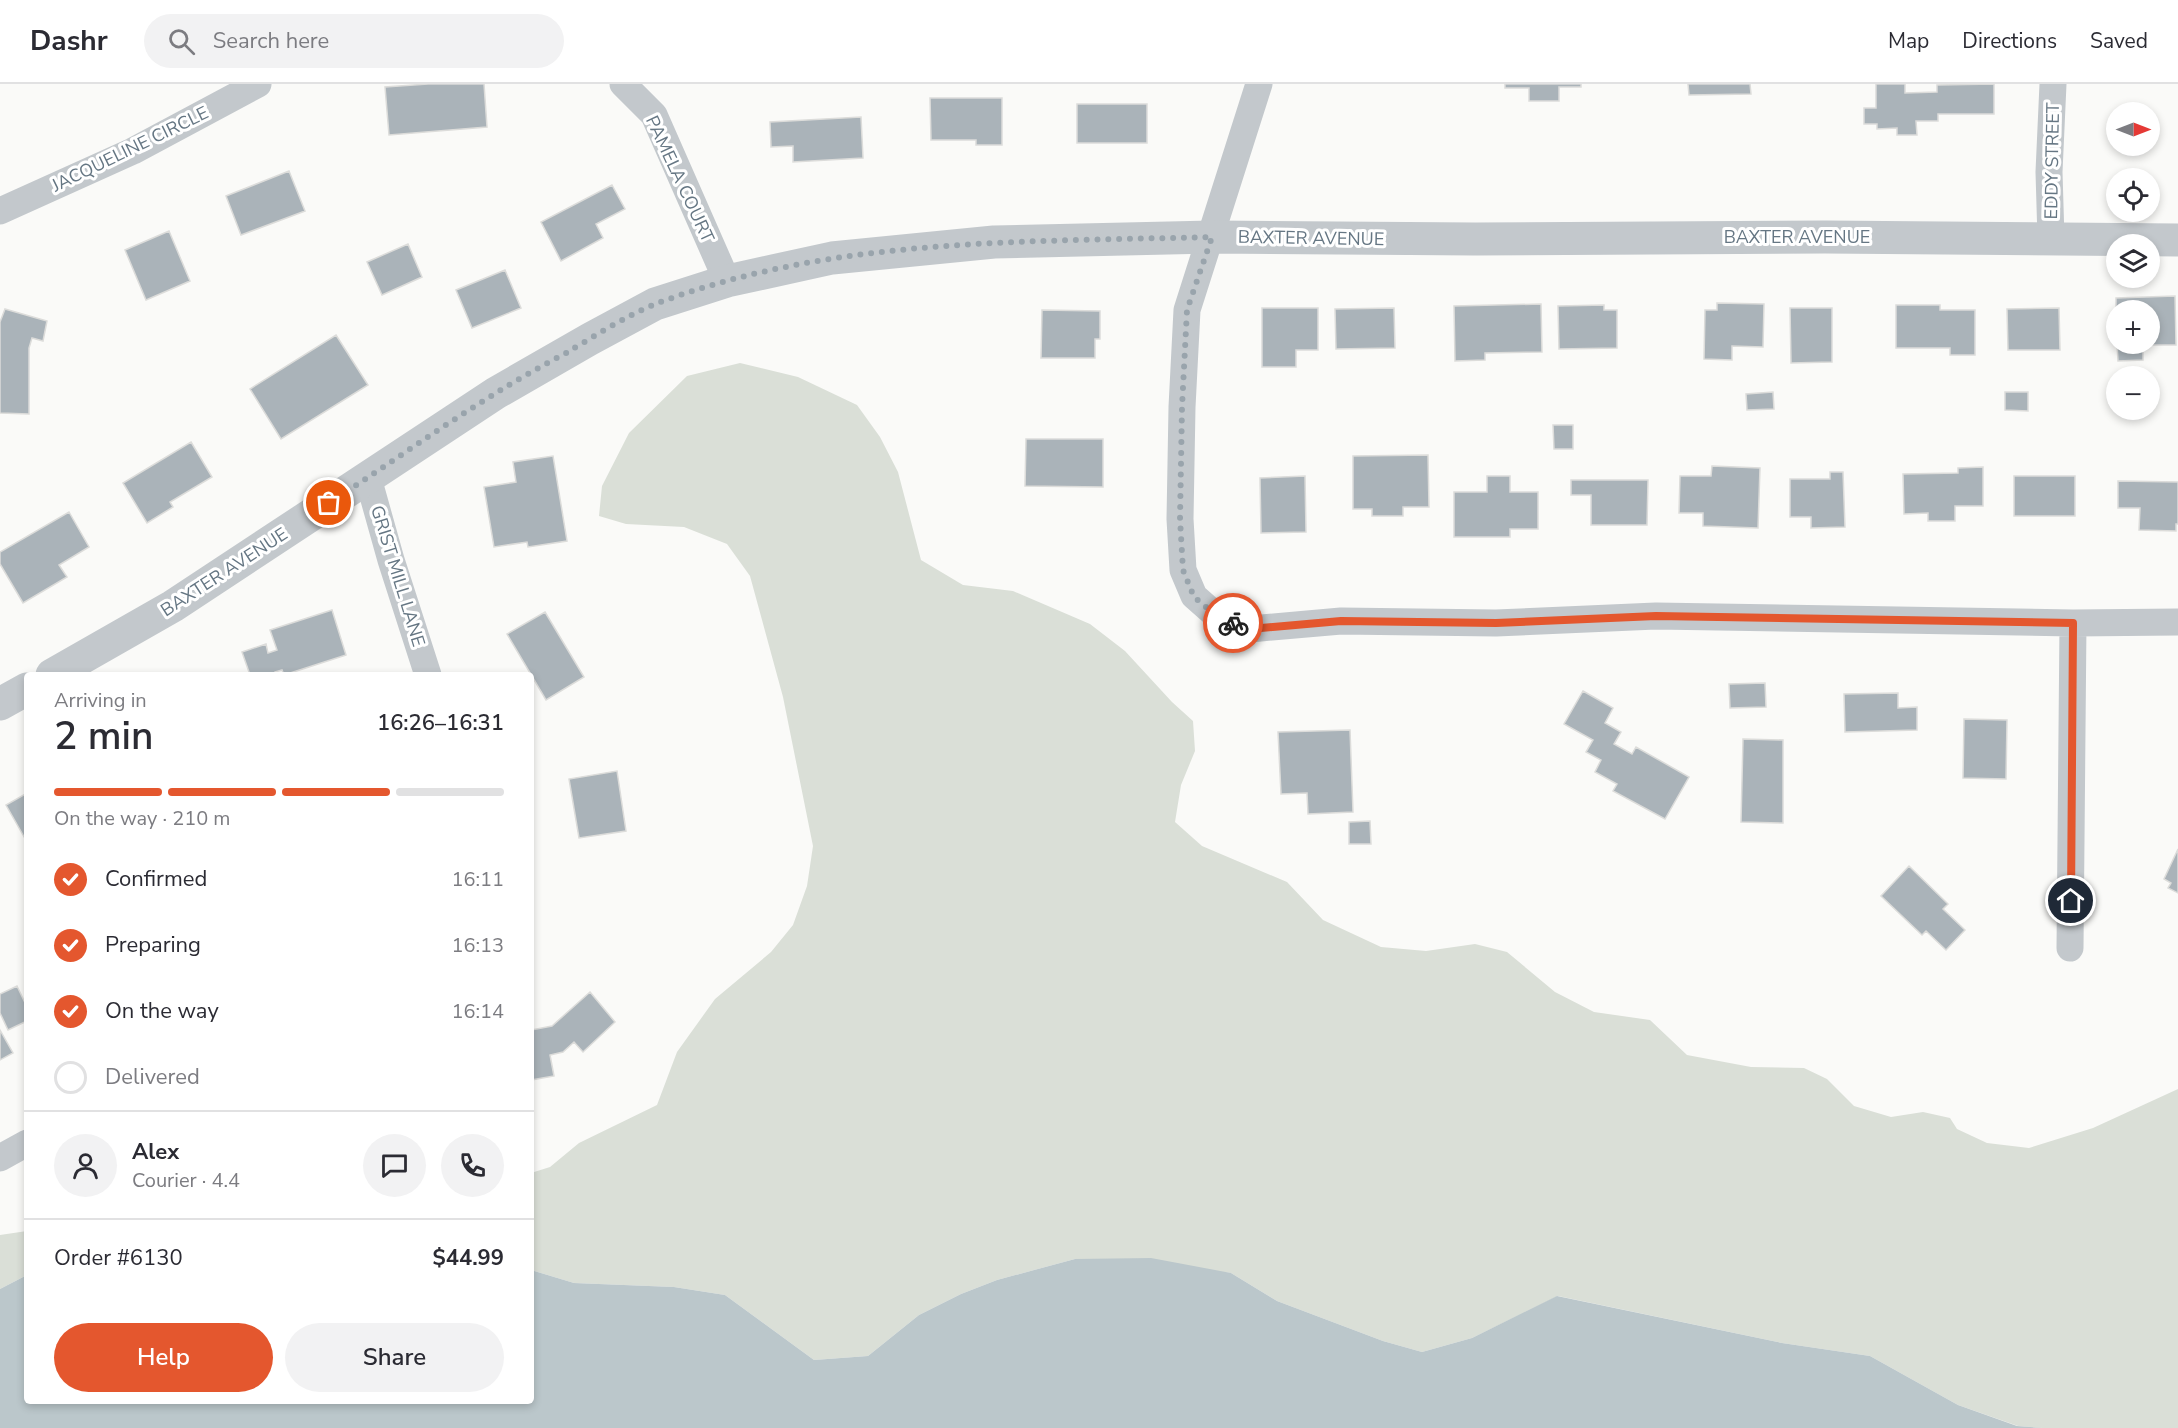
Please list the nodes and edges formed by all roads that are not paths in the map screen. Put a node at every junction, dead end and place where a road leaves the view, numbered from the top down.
1 (258, 84) edge
2 (623, 84) edge
3 (1259, 84) edge
4 (2053, 84) edge
5 (0, 211) edge
6 (1212, 237) junction
7 (2051, 239) junction
8 (2178, 240) edge
9 (727, 281) junction
10 (368, 478) junction
11 (2178, 622) edge
12 (2073, 623) junction
13 (56, 672) edge
14 (427, 672) edge
15 (24, 691) edge
16 (0, 704) edge
17 (2070, 948) dead end
18 (24, 1145) edge
19 (0, 1158) edge

1 - 5 street, JACQUELINE CIRCLE
2 - 9 street, PAMELA COURT
3 - 6 street
4 - 7 street, EDDY STREET
6 - 7 street, BAXTER AVENUE
6 - 9 street, BAXTER AVENUE
6 - 12 street
7 - 8 street, BAXTER AVENUE
9 - 10 street, BAXTER AVENUE
10 - 13 street, BAXTER AVENUE
10 - 14 street, GRIST MILL LANE
11 - 12 street
12 - 17 street
15 - 16 street
18 - 19 street

